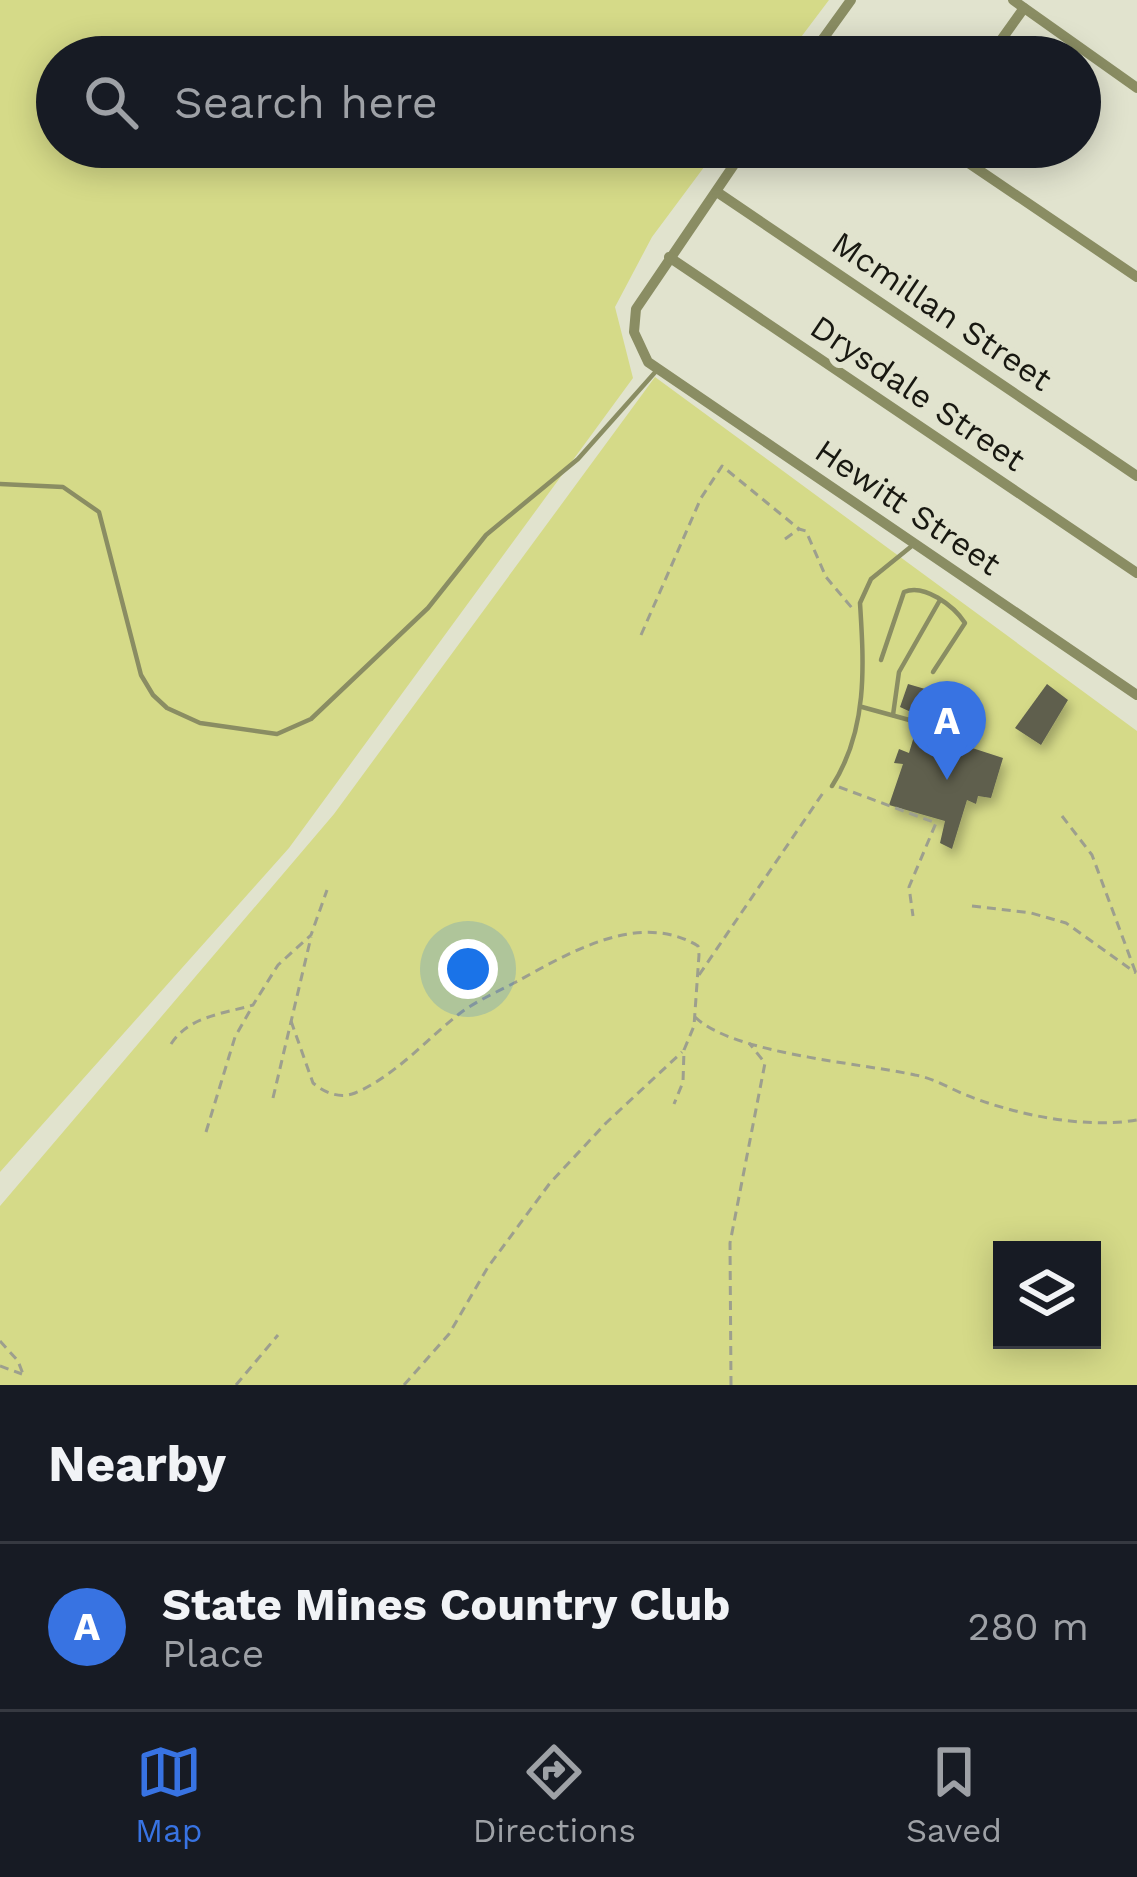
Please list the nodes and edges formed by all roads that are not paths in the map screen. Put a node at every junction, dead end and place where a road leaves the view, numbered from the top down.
1 (851, 0) edge
2 (1013, 0) edge
3 (1024, 8) junction
4 (825, 36) edge
5 (1004, 36) edge
6 (1064, 36) edge
7 (1101, 63) edge
8 (1137, 88) edge
9 (732, 168) edge
10 (976, 168) edge
11 (717, 192) junction
12 (669, 257) junction
13 (1137, 277) edge
14 (653, 366) junction
15 (1137, 476) edge
16 (0, 484) edge
17 (915, 544) junction
18 (1137, 573) edge
19 (940, 600) junction
20 (881, 660) dead end
21 (933, 672) dead end
22 (1137, 695) edge
23 (862, 707) junction
24 (893, 715) junction
25 (913, 721) dead end
26 (832, 786) road end

1 - 4 street
2 - 3 street
3 - 5 street
3 - 6 street
7 - 8 street
9 - 11 street
10 - 13 street
11 - 12 street
11 - 15 street, Mcmillan Street
12 - 14 street
12 - 18 street, Drysdale Street
14 - 16 lane
14 - 17 street, Hewitt Street
17 - 22 street, Hewitt Street
17 - 23 lane
19 - 20 lane
19 - 21 lane
19 - 24 lane
23 - 24 lane
23 - 26 lane
24 - 25 lane

